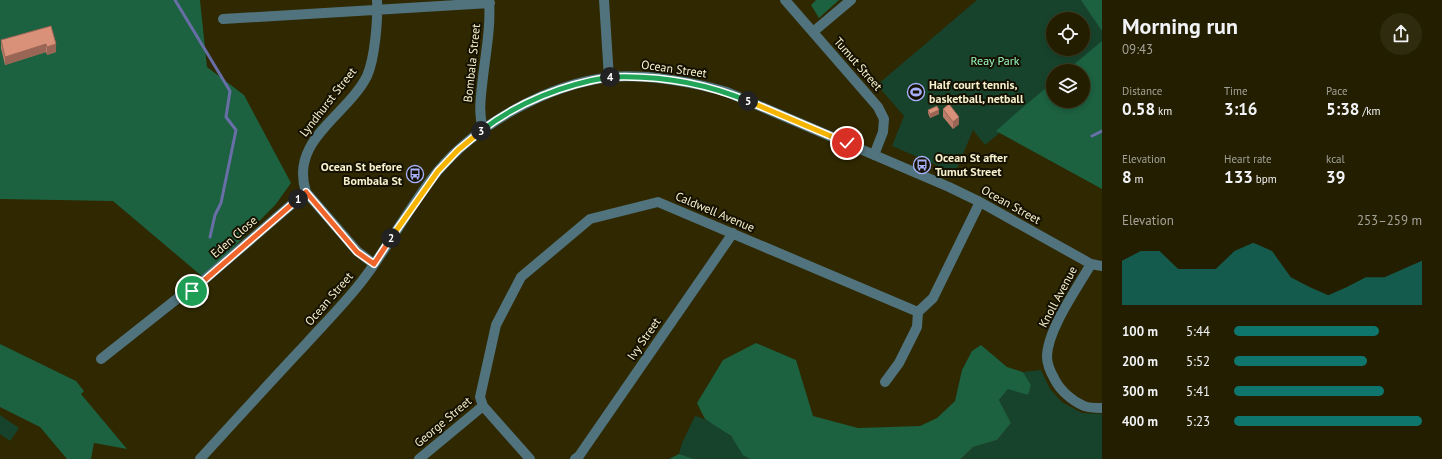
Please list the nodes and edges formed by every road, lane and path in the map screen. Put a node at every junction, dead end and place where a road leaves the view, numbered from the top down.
1 (604, 0) edge
2 (785, 0) edge
3 (851, 0) edge
4 (489, 1) edge
5 (377, 5) edge
6 (224, 18) dead end
7 (813, 32) junction
8 (609, 78) junction
9 (483, 129) junction
10 (874, 155) junction
11 (306, 192) junction
12 (980, 202) junction
13 (733, 234) junction
14 (374, 264) junction
15 (1091, 264) junction
16 (1102, 266) edge
17 (918, 312) junction
18 (101, 359) dead end
19 (885, 382) dead end
20 (483, 406) junction
21 (1102, 408) edge
22 (200, 459) edge
23 (419, 459) edge
24 (530, 459) edge
25 (575, 459) edge

1 - 8 street
2 - 7 street, Tumut Street
3 - 7 street
4 - 5 street
4 - 9 street, Bombala Street
5 - 6 street
5 - 11 street, Lyndhurst Street
7 - 10 street, Tumut Street
8 - 9 street, Ocean Street
8 - 10 street, Ocean Street
9 - 14 street, Ocean Street
10 - 12 street, Ocean Street
11 - 14 street, Lyndhurst Street
11 - 18 street, Eden Close
12 - 15 street, Ocean Street
12 - 17 street
13 - 17 street, Caldwell Avenue
13 - 20 street, Caldwell Avenue
13 - 25 street, Ivy Street
14 - 22 street, Ocean Street
15 - 16 street, Ocean Street
15 - 21 street, Knoll Avenue
17 - 19 street
20 - 23 street, George Street
20 - 24 street

